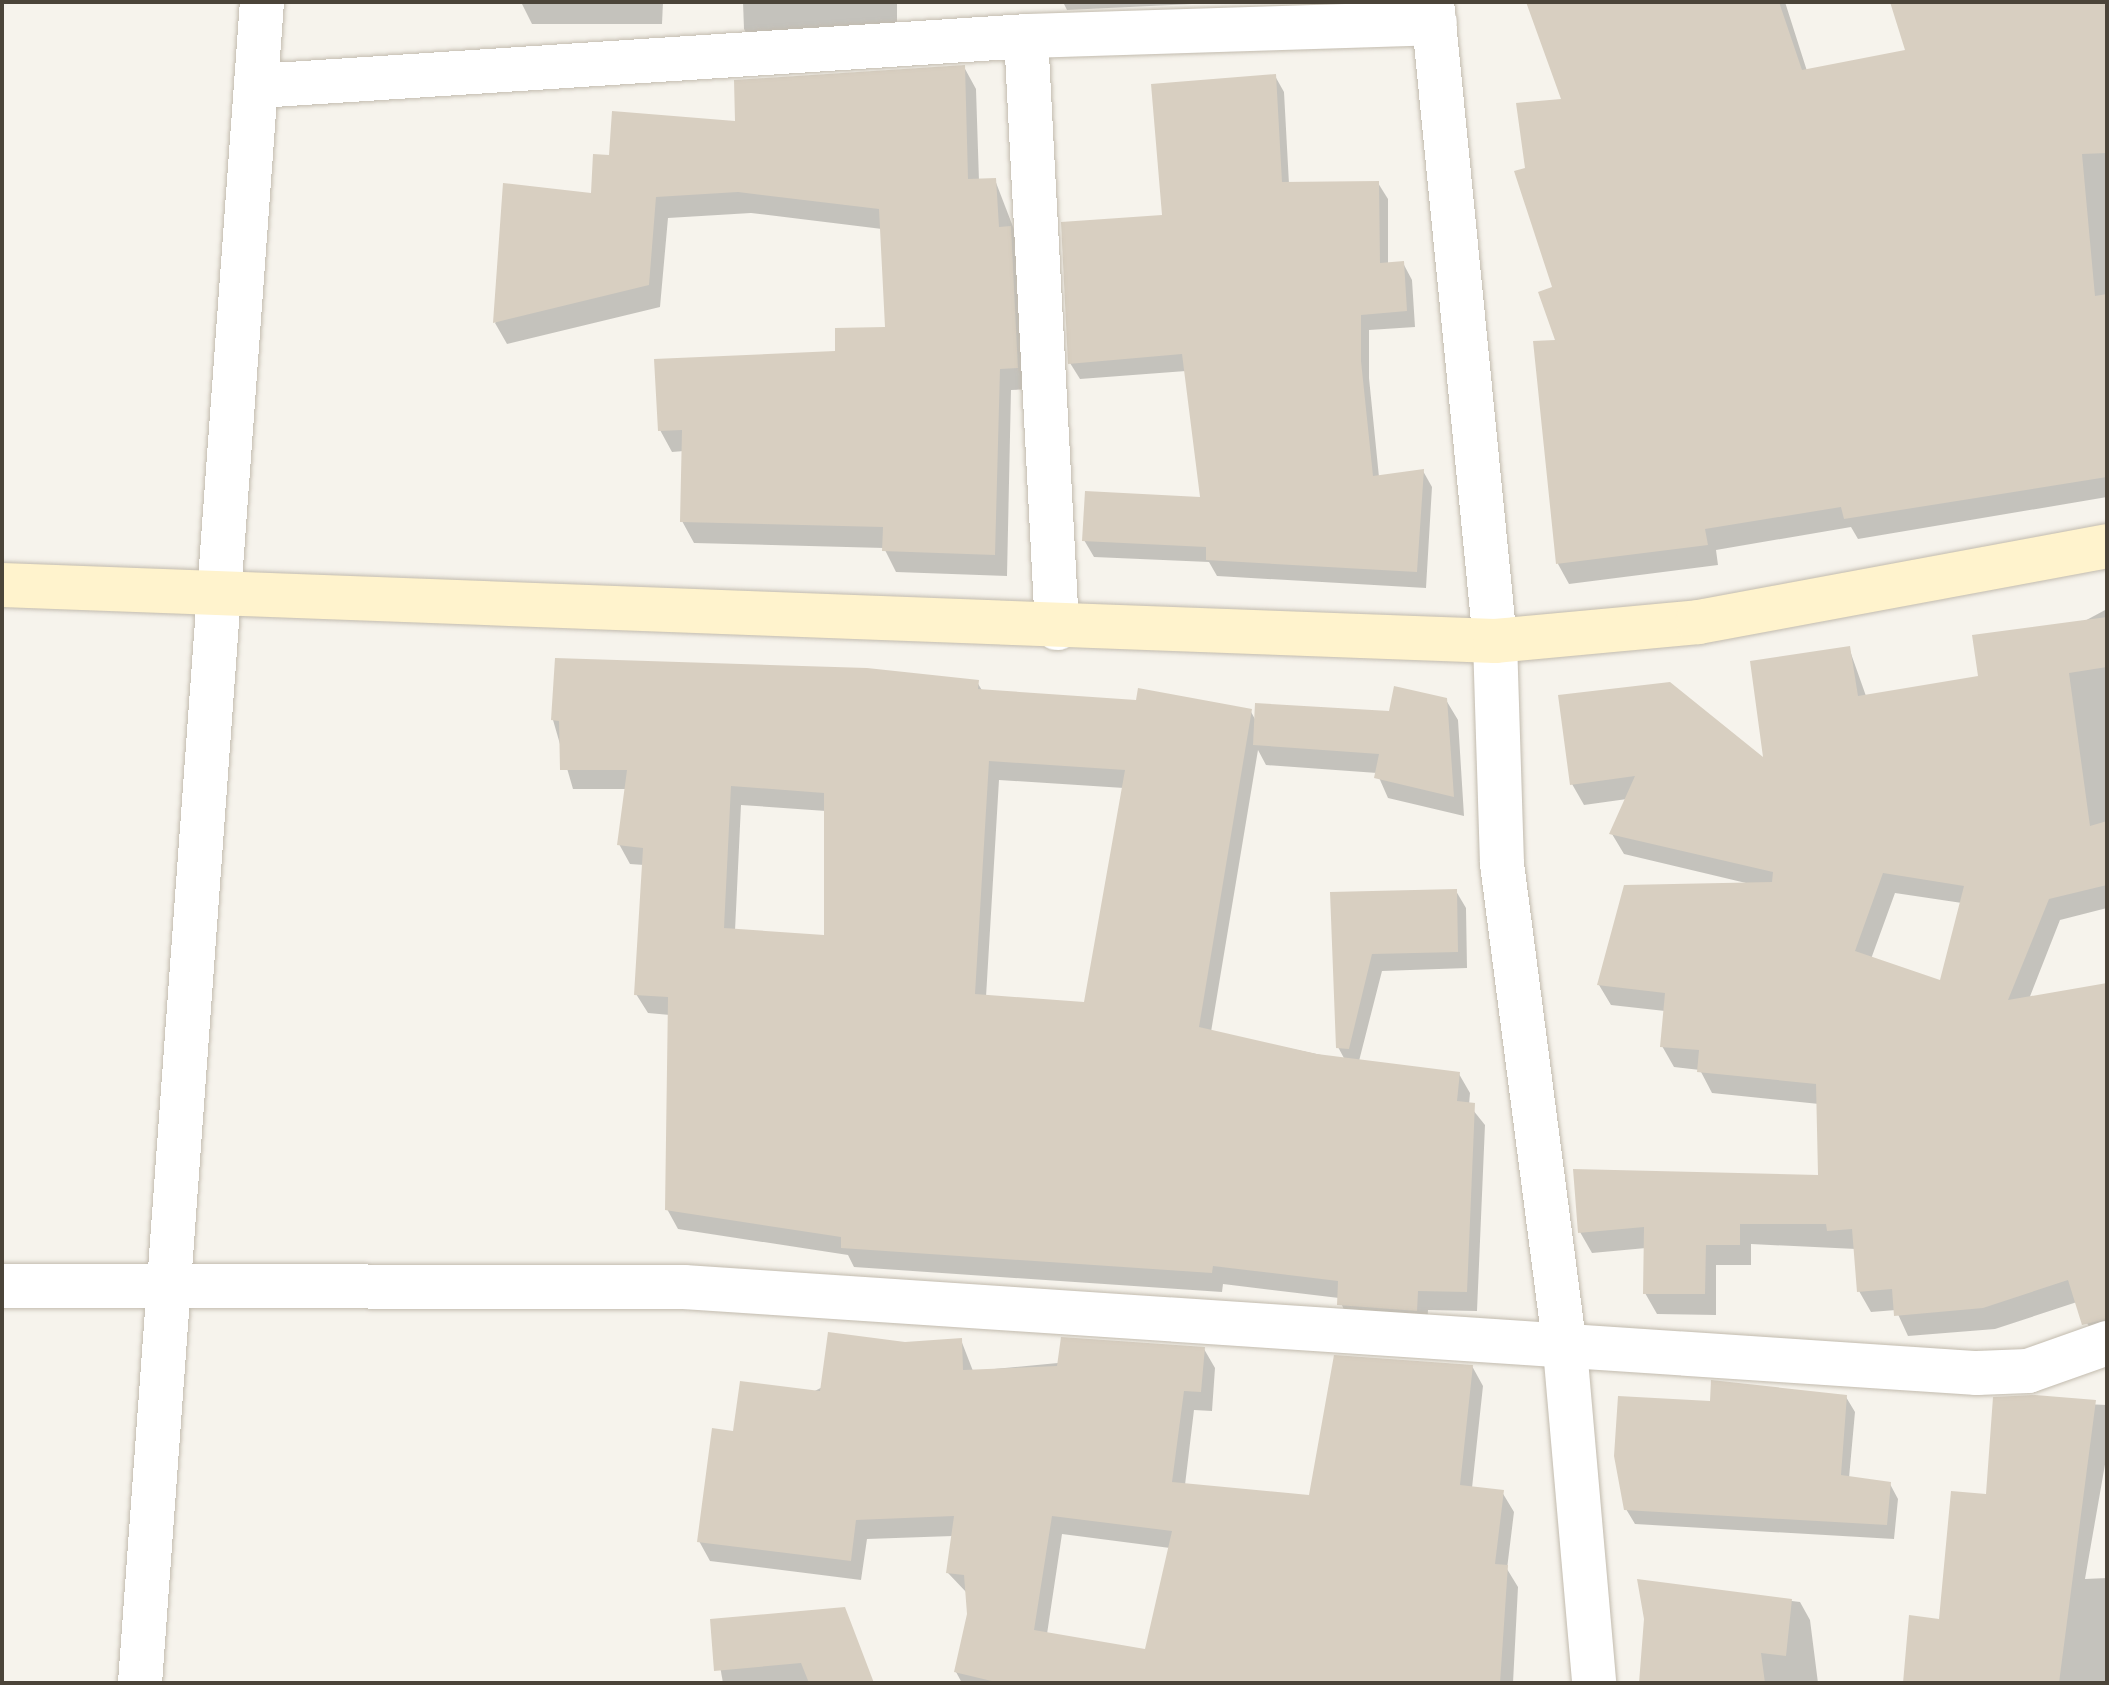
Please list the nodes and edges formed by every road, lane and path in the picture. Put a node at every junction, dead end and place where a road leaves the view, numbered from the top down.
1 (262, 2) edge
2 (1434, 13) edge
3 (1026, 36) junction
4 (258, 86) junction
5 (2107, 546) edge
6 (2, 585) edge
7 (222, 596) junction
8 (1057, 628) junction
9 (1495, 641) junction
10 (2, 1286) edge
11 (166, 1291) junction
12 (2107, 1343) edge
13 (1565, 1349) junction
14 (140, 1683) edge
15 (1594, 1683) edge

1 - 4 street
2 - 3 street
2 - 9 street
3 - 4 street
3 - 8 street
4 - 7 street
5 - 9 street
6 - 7 street
7 - 8 street
7 - 11 street
8 - 9 street
9 - 13 street
10 - 11 street
11 - 13 street
11 - 14 street
12 - 13 street
13 - 15 street

